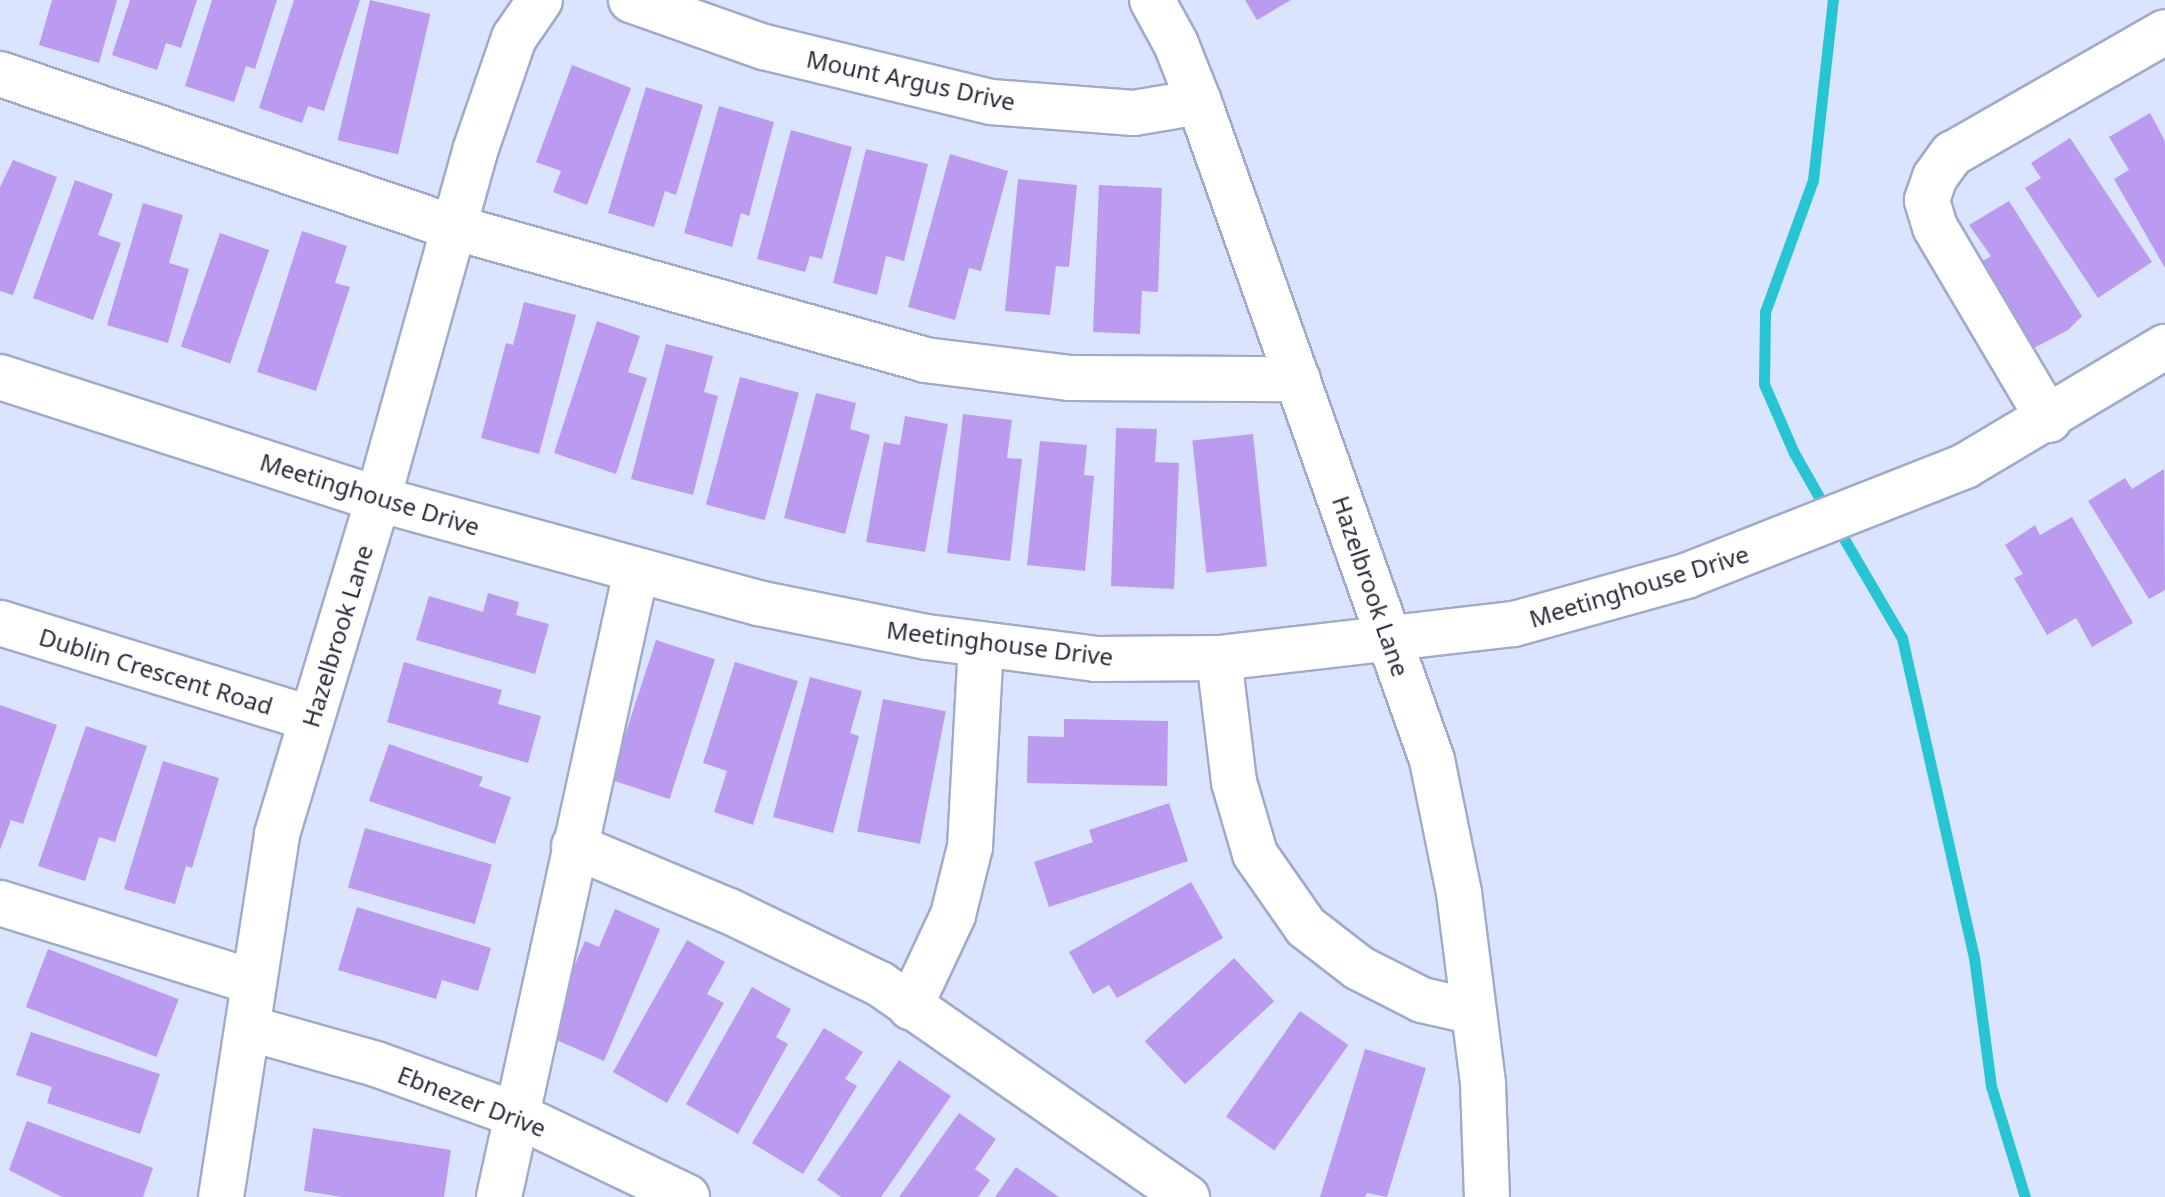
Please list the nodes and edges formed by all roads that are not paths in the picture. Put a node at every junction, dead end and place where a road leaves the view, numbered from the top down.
1 (540, 0) edge
2 (631, 0) edge
3 (1152, 0) edge
4 (2165, 32) edge
5 (0, 74) edge
6 (1199, 102) junction
7 (453, 227) junction
8 (2165, 347) edge
9 (0, 377) edge
10 (1298, 379) junction
11 (2049, 420) junction
12 (378, 499) junction
13 (636, 572) junction
14 (0, 623) edge
15 (1390, 638) junction
16 (981, 644) junction
17 (1219, 658) junction
18 (312, 719) junction
19 (574, 846) junction
20 (0, 903) edge
21 (254, 982) junction
22 (910, 1007) junction
23 (1474, 1012) junction
24 (248, 1028) junction
25 (514, 1114) junction
26 (221, 1197) edge
27 (499, 1197) edge
28 (687, 1197) edge
29 (1187, 1197) edge
30 (1487, 1197) edge

1 - 7 street, Hazelbrook Lane
2 - 6 street, Mount Argus Drive
3 - 6 street, Hazelbrook Lane
4 - 11 street
5 - 7 street
6 - 10 street, Hazelbrook Lane
7 - 10 street
7 - 12 street, Hazelbrook Lane
8 - 11 street, Meetinghouse Drive
9 - 12 street, Meetinghouse Drive
10 - 15 street, Hazelbrook Lane
11 - 15 street, Meetinghouse Drive
12 - 13 street, Meetinghouse Drive
12 - 18 street, Hazelbrook Lane
13 - 16 street, Meetinghouse Drive
13 - 19 street
14 - 18 street, Dublin Crescent Road
15 - 17 street, Meetinghouse Drive
15 - 23 street, Hazelbrook Lane
16 - 17 street, Meetinghouse Drive
16 - 22 street
17 - 23 street
18 - 21 street, Hazelbrook Lane
19 - 22 street
19 - 25 street
20 - 21 street
21 - 24 street, Hazelbrook Lane
22 - 29 street
23 - 30 street, Hazelbrook Lane
24 - 25 street, Ebnezer Drive
24 - 26 street, Hazelbrook Lane
25 - 27 street
25 - 28 street, Ebnezer Drive

